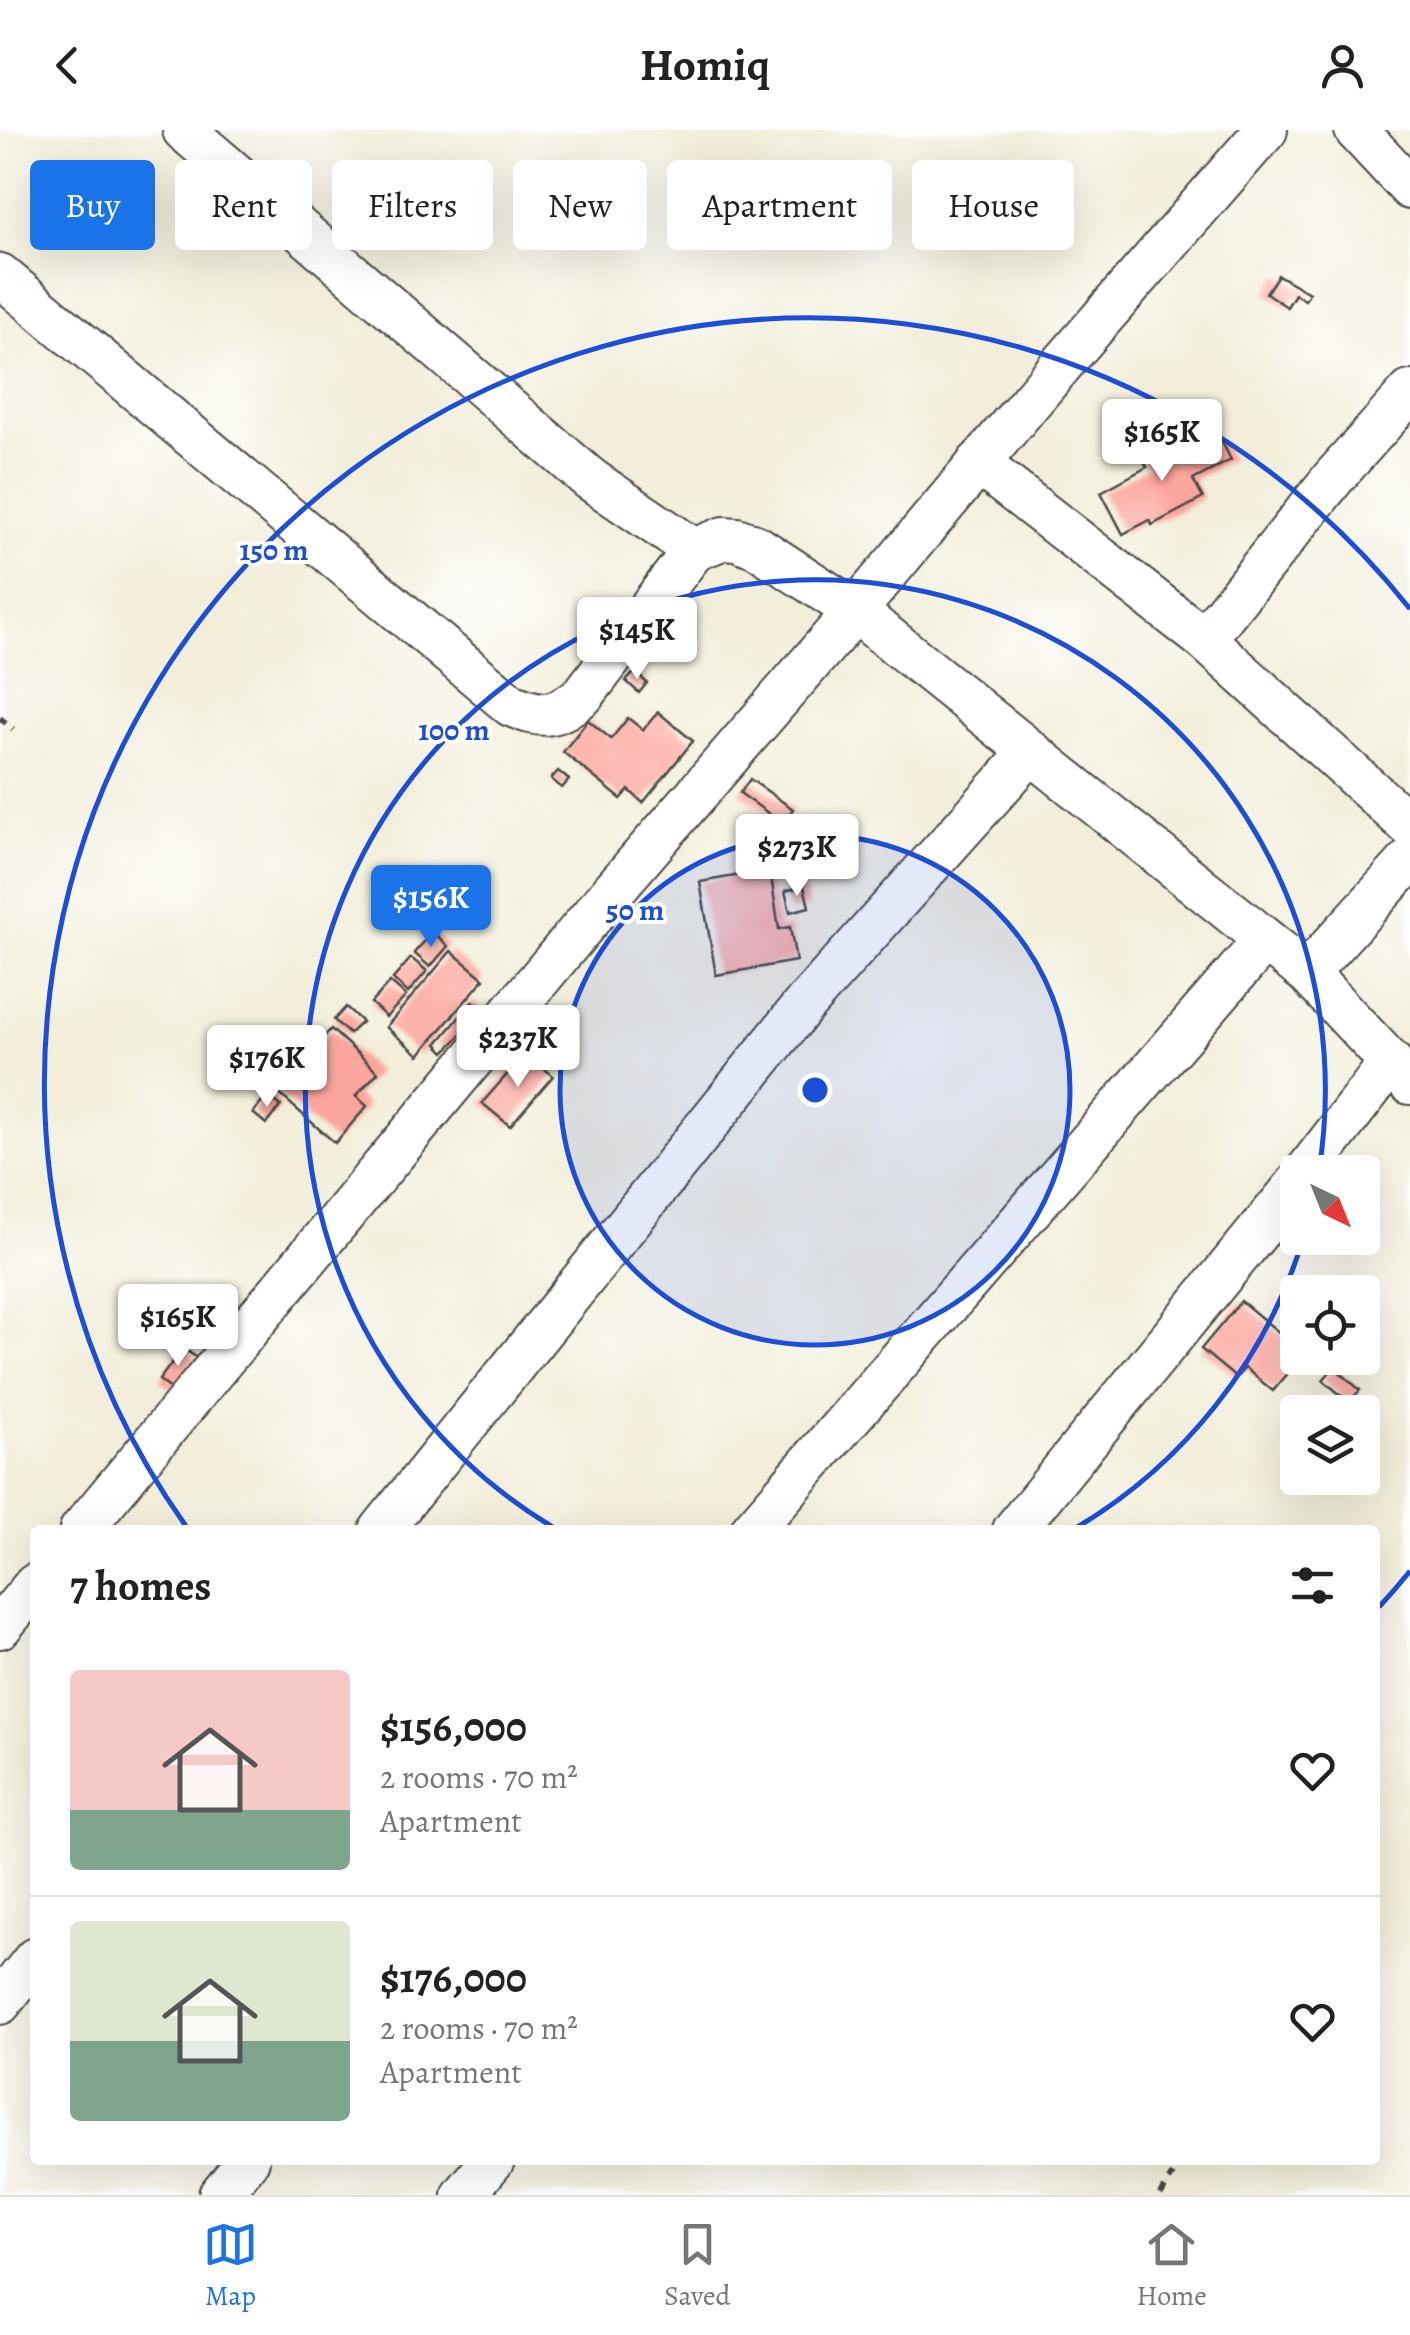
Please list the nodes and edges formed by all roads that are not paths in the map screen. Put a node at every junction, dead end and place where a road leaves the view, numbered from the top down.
1 (184, 130) edge
2 (1266, 130) edge
3 (1356, 130) edge
4 (1410, 188) edge
5 (0, 275) edge
6 (1410, 392) edge
7 (978, 463) junction
8 (694, 550) junction
9 (854, 611) junction
10 (1204, 639) junction
11 (1030, 753) junction
12 (1410, 826) edge
13 (1410, 860) edge
14 (1266, 940) junction
15 (1308, 973) junction
16 (1400, 1073) edge
17 (1322, 1155) edge
18 (1280, 1205) edge
19 (84, 1525) edge
20 (385, 1525) edge
21 (756, 1525) edge
22 (1018, 1525) edge
23 (30, 1591) edge
24 (0, 1627) edge
25 (30, 1965) edge
26 (0, 2003) edge
27 (244, 2165) edge
28 (489, 2165) edge
29 (220, 2195) edge
30 (464, 2195) edge

1 - 8 street
2 - 7 street
3 - 4 street
5 - 8 street
6 - 10 street
7 - 9 street
7 - 10 street
8 - 9 street
9 - 11 street
9 - 19 street
10 - 12 street
11 - 14 street
11 - 20 street
13 - 15 street
14 - 15 street
14 - 21 street
15 - 16 street
16 - 17 street
18 - 22 street
23 - 24 street
25 - 26 street
27 - 29 street
28 - 30 street

